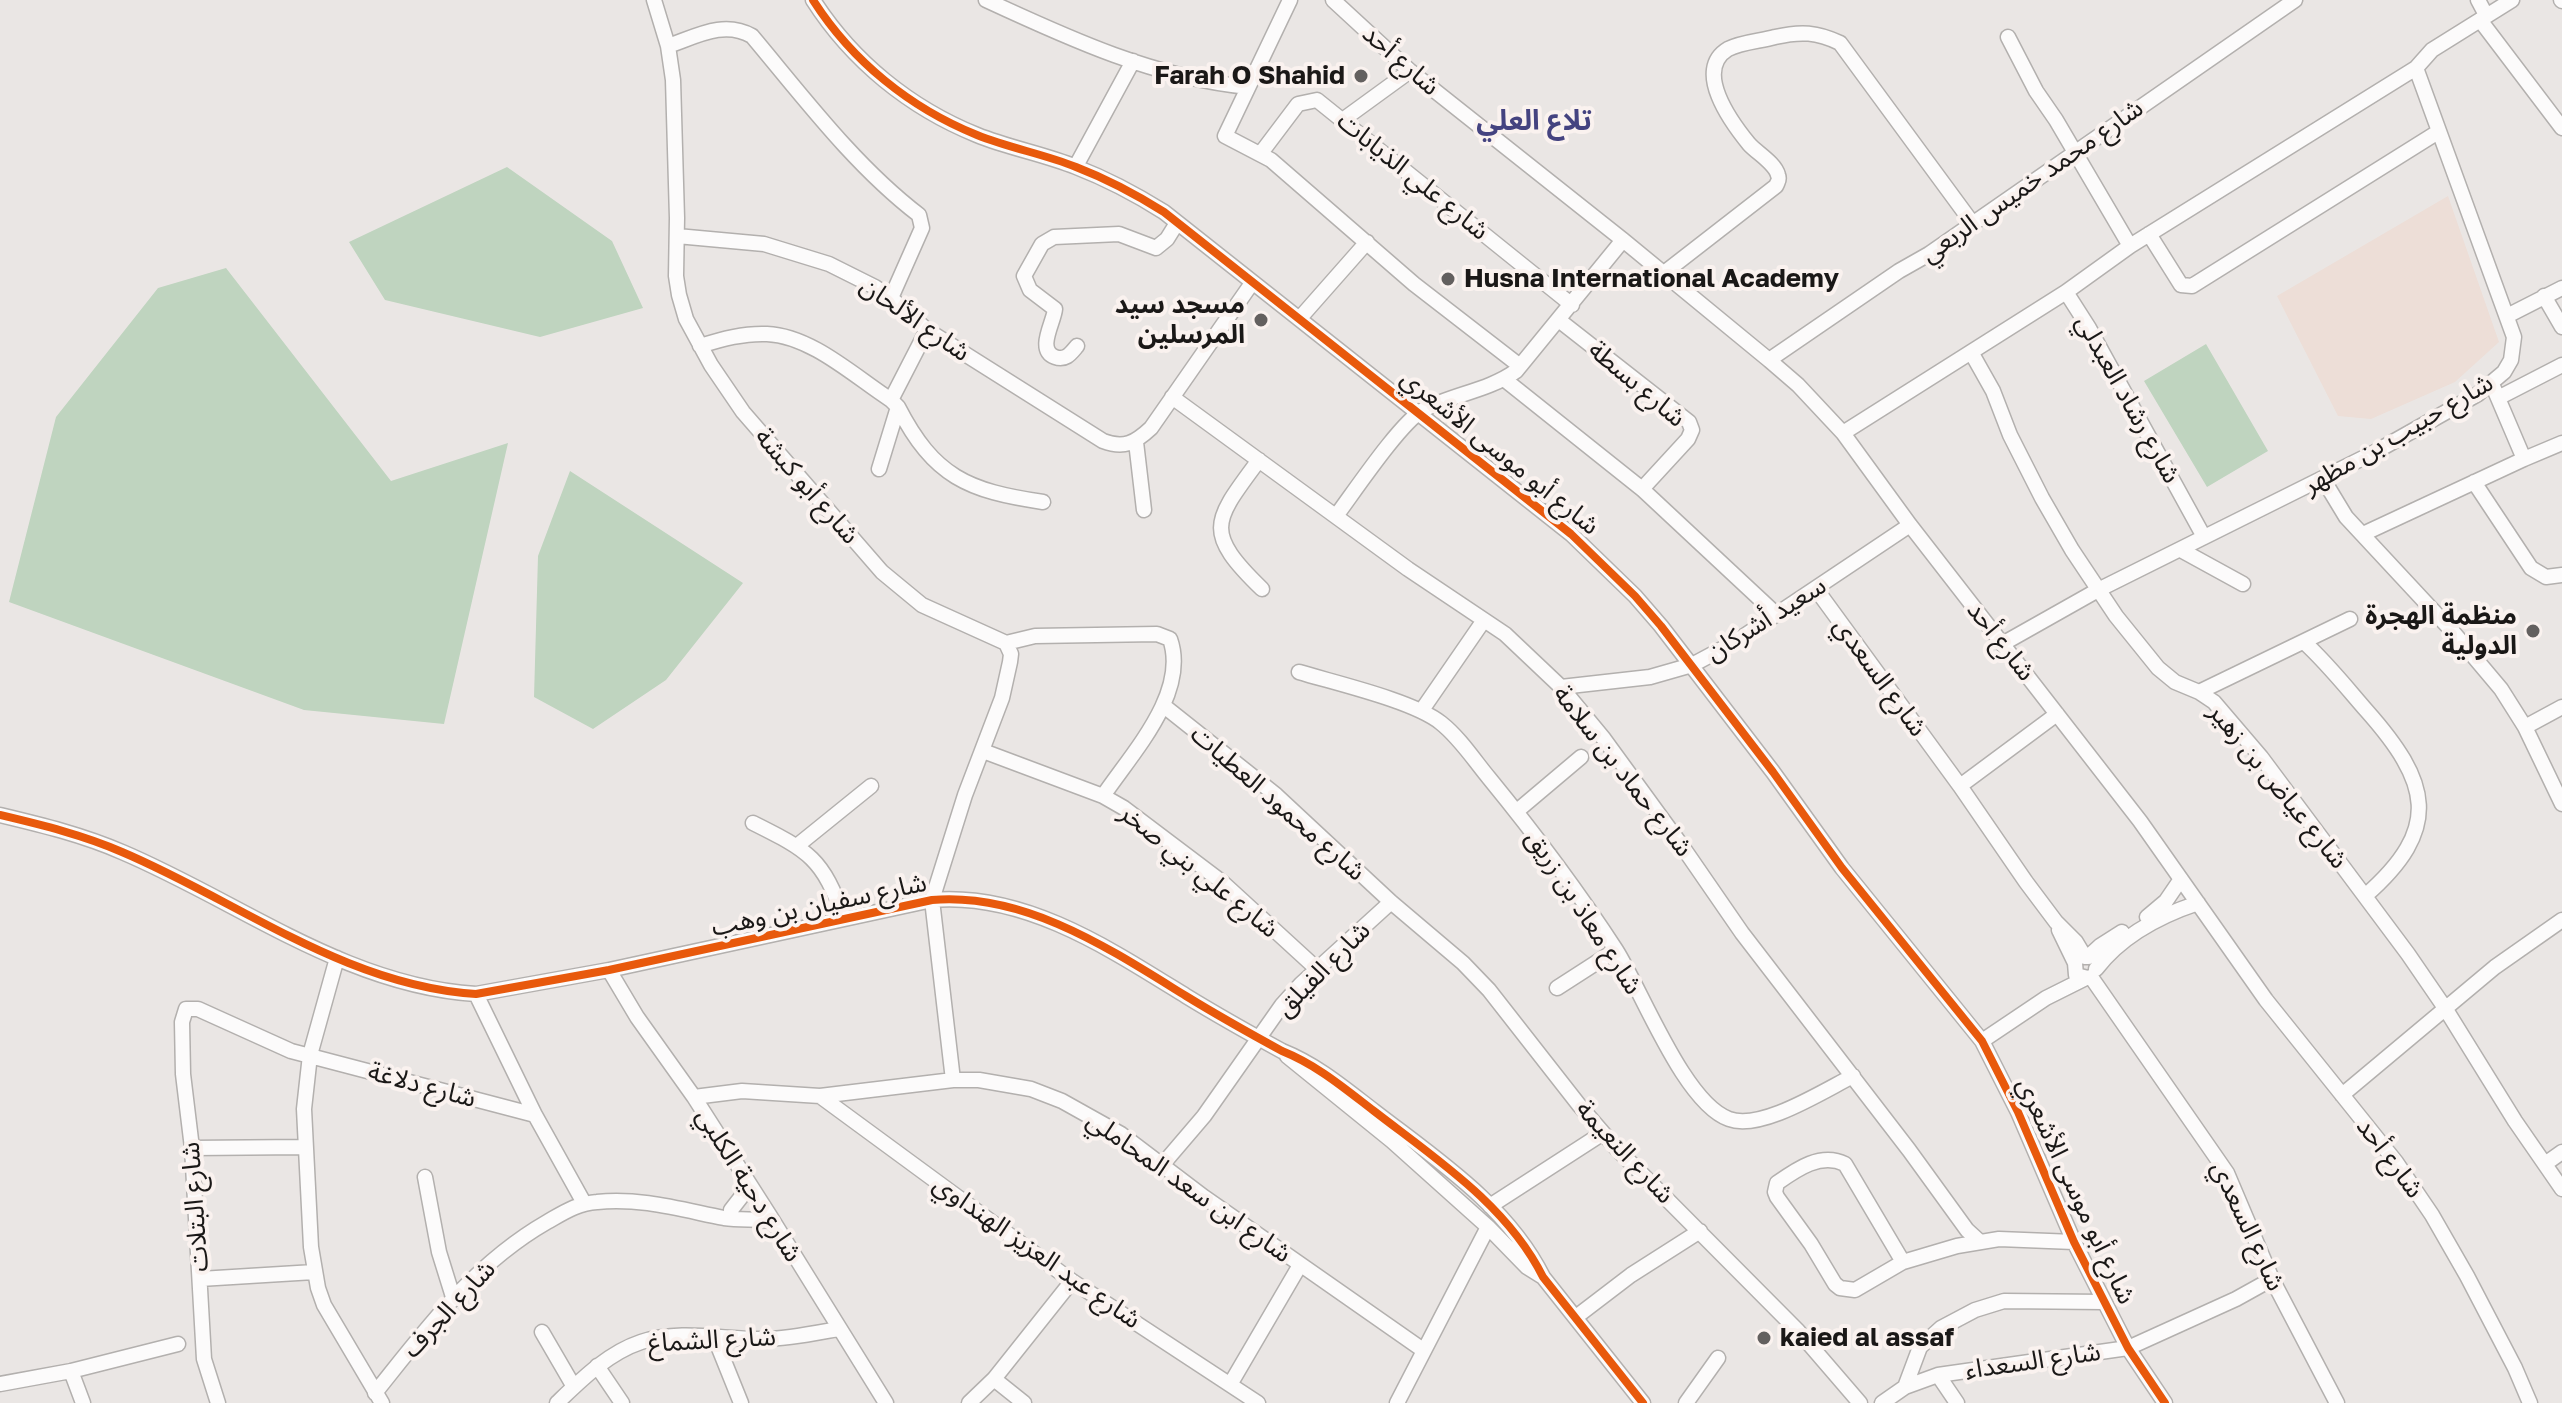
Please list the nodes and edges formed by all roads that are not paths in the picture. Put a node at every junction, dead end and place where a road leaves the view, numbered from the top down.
1 (654, 0) edge
2 (813, 0) edge
3 (986, 0) edge
4 (1290, 0) edge
5 (1333, 0) edge
6 (2295, 0) edge
7 (2478, 0) edge
8 (2512, 0) edge
9 (2483, 18) junction
10 (2008, 37) dead end
11 (668, 46) junction
12 (1133, 61) junction
13 (2416, 68) junction
14 (1410, 71) junction
15 (1248, 87) junction
16 (1344, 119) junction
17 (2562, 128) edge
18 (2438, 132) junction
19 (2074, 152) junction
20 (1261, 153) junction
21 (1076, 166) junction
22 (1177, 223) junction
23 (1973, 224) junction
24 (2149, 234) junction
25 (677, 236) junction
26 (1623, 240) junction
27 (1367, 242) junction
28 (2130, 246) junction
29 (1664, 273) junction
30 (1252, 283) junction
31 (2562, 288) edge
32 (2066, 292) junction
33 (2544, 296) junction
34 (891, 298) junction
35 (1572, 305) junction
36 (2507, 316) junction
37 (1300, 318) junction
38 (1560, 321) junction
39 (2562, 327) edge
40 (927, 330) junction
41 (700, 346) junction
42 (1077, 346) dead end
43 (1971, 352) junction
44 (1769, 360) junction
45 (2562, 365) edge
46 (1520, 366) junction
47 (1504, 379) junction
48 (2495, 391) junction
49 (1172, 397) junction
50 (895, 404) junction
51 (1419, 412) junction
52 (1843, 433) junction
53 (1136, 442) junction
54 (2562, 443) edge
55 (2524, 459) junction
56 (1259, 460) junction
57 (879, 469) dead end
58 (2323, 479) junction
59 (2474, 482) junction
60 (1642, 489) junction
61 (1043, 502) dead end
62 (1144, 510) dead end
63 (1336, 516) junction
64 (1910, 525) junction
65 (2363, 534) junction
66 (2204, 537) junction
67 (2181, 550) junction
68 (2562, 575) edge
69 (2243, 584) dead end
70 (1262, 589) dead end
71 (1816, 589) junction
72 (2098, 590) junction
73 (1776, 614) junction
74 (2350, 619) dead end
75 (1484, 620) junction
76 (2304, 642) junction
77 (1006, 643) junction
78 (2004, 643) junction
79 (1692, 665) junction
80 (1299, 672) dead end
81 (1561, 687) junction
82 (2199, 692) junction
83 (1164, 706) junction
84 (2562, 707) edge
85 (1422, 710) junction
86 (2057, 714) junction
87 (2525, 727) junction
88 (983, 751) junction
89 (1581, 757) dead end
90 (871, 786) dead end
91 (1960, 786) junction
92 (1103, 796) junction
93 (2562, 804) edge
94 (1517, 811) junction
95 (0, 815) edge
96 (753, 823) dead end
97 (798, 845) junction
98 (2181, 879) junction
99 (2365, 896) junction
100 (932, 900) junction
101 (1391, 902) junction
102 (2198, 903) junction
103 (844, 919) junction
104 (2562, 920) edge
105 (1616, 950) junction
106 (337, 958) junction
107 (2085, 967) junction
108 (1317, 969) junction
109 (609, 970) junction
110 (1557, 988) dead end
111 (476, 994) junction
112 (2445, 1008) junction
113 (186, 1009) joint
114 (1258, 1038) junction
115 (1982, 1041) junction
116 (1282, 1051) junction
117 (310, 1055) junction
118 (1853, 1076) junction
119 (953, 1080) junction
120 (2342, 1095) junction
121 (820, 1096) junction
122 (694, 1097) junction
123 (535, 1115) junction
124 (1603, 1133) junction
125 (304, 1147) junction
126 (192, 1148) junction
127 (2562, 1152) edge
128 (1163, 1164) junction
129 (2545, 1164) junction
130 (425, 1177) dead end
131 (746, 1179) junction
132 (2562, 1189) edge
133 (584, 1203) junction
134 (1490, 1206) junction
135 (731, 1210) junction
136 (714, 1214) junction
137 (769, 1216) junction
138 (1488, 1227) junction
139 (1700, 1231) junction
140 (1979, 1241) junction
141 (2074, 1242) junction
142 (1903, 1262) junction
143 (1300, 1265) junction
144 (314, 1272) junction
145 (1543, 1277) junction
146 (200, 1279) junction
147 (2272, 1279) junction
148 (1072, 1281) junction
149 (453, 1297) junction
150 (2104, 1302) junction
151 (1576, 1317) junction
152 (838, 1329) junction
153 (542, 1332) dead end
154 (714, 1336) junction
155 (178, 1344) dead end
156 (2128, 1348) junction
157 (1423, 1350) junction
158 (1718, 1358) dead end
159 (597, 1366) junction
160 (71, 1371) junction
161 (1938, 1375) junction
162 (994, 1379) junction
163 (1231, 1383) junction
164 (0, 1384) edge
165 (574, 1387) junction
166 (1905, 1387) junction
167 (379, 1398) edge
168 (1256, 1402) edge
169 (83, 1403) edge
170 (218, 1403) edge
171 (557, 1403) edge
172 (622, 1403) edge
173 (741, 1403) edge
174 (886, 1403) edge
175 (969, 1403) edge
176 (1024, 1403) edge
177 (1397, 1403) edge
178 (1643, 1403) edge
179 (1686, 1403) edge
180 (1860, 1403) edge
181 (1882, 1403) edge
182 (1957, 1403) edge
183 (2165, 1403) edge
184 (2337, 1403) edge
185 (2530, 1403) edge

1 - 11 street, شارع أبو كبشة
2 - 21 street, شارع أبو موسى الأشعري
3 - 12 street
4 - 15 street
5 - 14 street, شارع أحد
6 - 19 street, شارع محمد خميس الربعي
7 - 9 street
8 - 9 street, شارع رشاد العبدلي
9 - 13 street, شارع رشاد العبدلي
9 - 17 street
10 - 19 street
11 - 25 street, شارع أبو كبشة
11 - 34 street
12 - 15 street
12 - 21 street
13 - 18 street, شارع حبيب بن مظهر
13 - 24 street, شارع رشاد العبدلي
14 - 16 street
14 - 26 street, شارع أحد
15 - 20 street
16 - 20 street, شارع علي الذيابات
16 - 35 street, شارع علي الذيابات
18 - 24 street
18 - 36 street, شارع حبيب بن مظهر
19 - 23 street, شارع محمد خميس الربعي
19 - 28 street
20 - 27 street
21 - 22 street, شارع أبو موسى الأشعري
22 - 30 street, شارع أبو موسى الأشعري
22 - 42 street
23 - 29 street
23 - 44 street, شارع محمد خميس الربعي
24 - 28 street, شارع رشاد العبدلي
25 - 34 street, شارع الألحان
25 - 41 street, شارع أبو كبشة
26 - 29 street, شارع أحد
26 - 35 street
27 - 37 street
27 - 46 street
28 - 32 street, شارع رشاد العبدلي
29 - 44 street, شارع أحد
30 - 37 street, شارع أبو موسى الأشعري
30 - 49 street
31 - 33 street
32 - 43 street
32 - 66 street, شارع رشاد العبدلي
33 - 36 street
33 - 39 street
34 - 40 street, شارع الألحان
35 - 38 street
36 - 48 street, شارع حبيب بن مظهر
37 - 51 street, شارع أبو موسى الأشعري
38 - 46 street
38 - 60 street, شارع بسطة
40 - 50 street
40 - 53 street, شارع الألحان
41 - 50 street
41 - 77 street, شارع أبو كبشة
43 - 52 street
43 - 72 street, شارع عياض بن زهير
44 - 52 street, شارع أحد
45 - 48 street
46 - 47 street
47 - 51 street
47 - 60 street
48 - 55 street
48 - 58 street, شارع حبيب بن مظهر
49 - 53 street
49 - 56 street, شارع حماد بن سلامة
50 - 57 street
50 - 61 street
51 - 63 street
51 - 79 street, شارع أبو موسى الأشعري
52 - 64 street, شارع أحد
53 - 62 street
54 - 55 street
55 - 59 street
56 - 63 street, شارع حماد بن سلامة
56 - 70 street
58 - 65 street
58 - 66 street, شارع حبيب بن مظهر
59 - 65 street
59 - 68 street
60 - 73 street
63 - 75 street, شارع حماد بن سلامة
64 - 71 street, سعيد أشركان
64 - 78 street, شارع أحد
65 - 87 street
66 - 67 street, شارع حبيب بن مظهر
67 - 69 street
67 - 72 street, شارع حبيب بن مظهر
71 - 73 street, سعيد أشركان
71 - 91 street, شارع السعدي
72 - 78 street, شارع حبيب بن مظهر
72 - 82 street, شارع عياض بن زهير
73 - 79 street, سعيد أشركان
74 - 76 street
75 - 81 street, شارع حماد بن سلامة
75 - 85 street
76 - 82 street
76 - 99 street
77 - 83 street, شارع محمود العطيات
77 - 88 street
78 - 86 street, شارع أحد
79 - 81 street, سعيد أشركان
79 - 115 street, شارع أبو موسى الأشعري
80 - 85 street, شارع معاذ بن زريق
81 - 118 street, شارع حماد بن سلامة
82 - 99 street, شارع عياض بن زهير
83 - 92 street, شارع محمود العطيات
83 - 101 street, شارع محمود العطيات
84 - 87 street
85 - 94 street, شارع معاذ بن زريق
86 - 91 street
86 - 98 street, شارع أحد
87 - 93 street
88 - 92 street, شارع علي بني صخر
88 - 100 street
89 - 94 street
90 - 97 street
91 - 107 street, شارع السعدي
92 - 108 street, شارع علي بني صخر
94 - 105 street, شارع معاذ بن زريق
95 - 106 street, شارع سفيان بن وهب
96 - 97 street
97 - 103 street
98 - 102 street, شارع أحد
98 - 107 street
99 - 112 street, شارع عياض بن زهير
100 - 103 street, شارع سفيان بن وهب
100 - 114 street, شارع سفيان بن وهب
100 - 119 street
101 - 108 street, شارع الفيلق
101 - 124 street, شارع النعيمة
102 - 107 street
102 - 120 street, شارع أحد
103 - 109 street, شارع سفيان بن وهب
104 - 112 street
105 - 110 street
105 - 118 street, شارع معاذ بن زريق
106 - 111 street, شارع سفيان بن وهب
106 - 117 street
107 - 115 street
107 - 147 street, شارع السعدي
108 - 114 street, شارع الفيلق
109 - 111 street, شارع سفيان بن وهب
109 - 122 street, شارع دحية الكلبي
111 - 123 street, شارع دلاغة
112 - 120 street
112 - 129 street, شارع عياض بن زهير
113 - 117 street, شارع دلاغة
113 - 126 street, شارع البتلات
114 - 116 street, شارع سفيان بن وهب
114 - 128 street, شارع الفيلق
115 - 141 street, شارع أبو موسى الأشعري
116 - 134 street, شارع سفيان بن وهب
116 - 138 street, شارع سفيان بن وهب
117 - 123 street, شارع دلاغة
117 - 125 street
118 - 140 street, شارع حماد بن سلامة
119 - 121 street, شارع ابن سعد المحاملي
119 - 128 street, شارع ابن سعد المحاملي
120 - 185 street, شارع أحد
121 - 122 street, شارع ابن سعد المحاملي
121 - 148 street, شارع عبد العزيز الهنداوي
122 - 131 street, شارع دحية الكلبي
123 - 133 street, شارع دلاغة
124 - 134 street
124 - 139 street, شارع النعيمة
125 - 126 street
125 - 144 street
126 - 146 street, شارع البتلات
127 - 129 street
128 - 143 street, شارع ابن سعد المحاملي
129 - 132 street, شارع عياض بن زهير
130 - 149 street
131 - 135 street
131 - 137 street, شارع دحية الكلبي
133 - 136 street, شارع الجرف
133 - 149 street, شارع الجرف
134 - 145 street, شارع سفيان بن وهب
135 - 136 street
135 - 137 street
136 - 137 street, شارع الجرف
137 - 152 street, شارع دحية الكلبي
138 - 145 street, شارع سفيان بن وهب
138 - 157 street
139 - 151 street
139 - 180 street, شارع النعيمة
140 - 141 street
140 - 142 street
141 - 150 street, شارع أبو موسى الأشعري
142 - 142 street
143 - 157 street, شارع ابن سعد المحاملي
143 - 163 street
144 - 146 street
144 - 167 street
145 - 151 street, شارع سفيان بن وهب
146 - 170 street, شارع البتلات
147 - 156 street, شارع السعداء
147 - 184 street, شارع السعدي
148 - 162 street
148 - 163 street, شارع عبد العزيز الهنداوي
149 - 167 street, شارع الجرف
150 - 156 street, شارع أبو موسى الأشعري
150 - 166 street
151 - 178 street, شارع سفيان بن وهب
152 - 154 street, شارع الشماغ
152 - 174 street, شارع دحية الكلبي
153 - 165 street
154 - 159 street, شارع الشماغ
154 - 173 street
155 - 160 street
156 - 161 street, شارع السعداء
156 - 183 street, شارع أبو موسى الأشعري
157 - 177 street
158 - 179 street
159 - 165 street, شارع الشماغ
159 - 172 street
160 - 164 street
160 - 169 street
161 - 166 street, شارع السعداء
161 - 182 street
162 - 175 street
162 - 176 street
163 - 168 street, شارع عبد العزيز الهنداوي
165 - 171 street, شارع الشماغ
166 - 181 street, شارع السعداء

